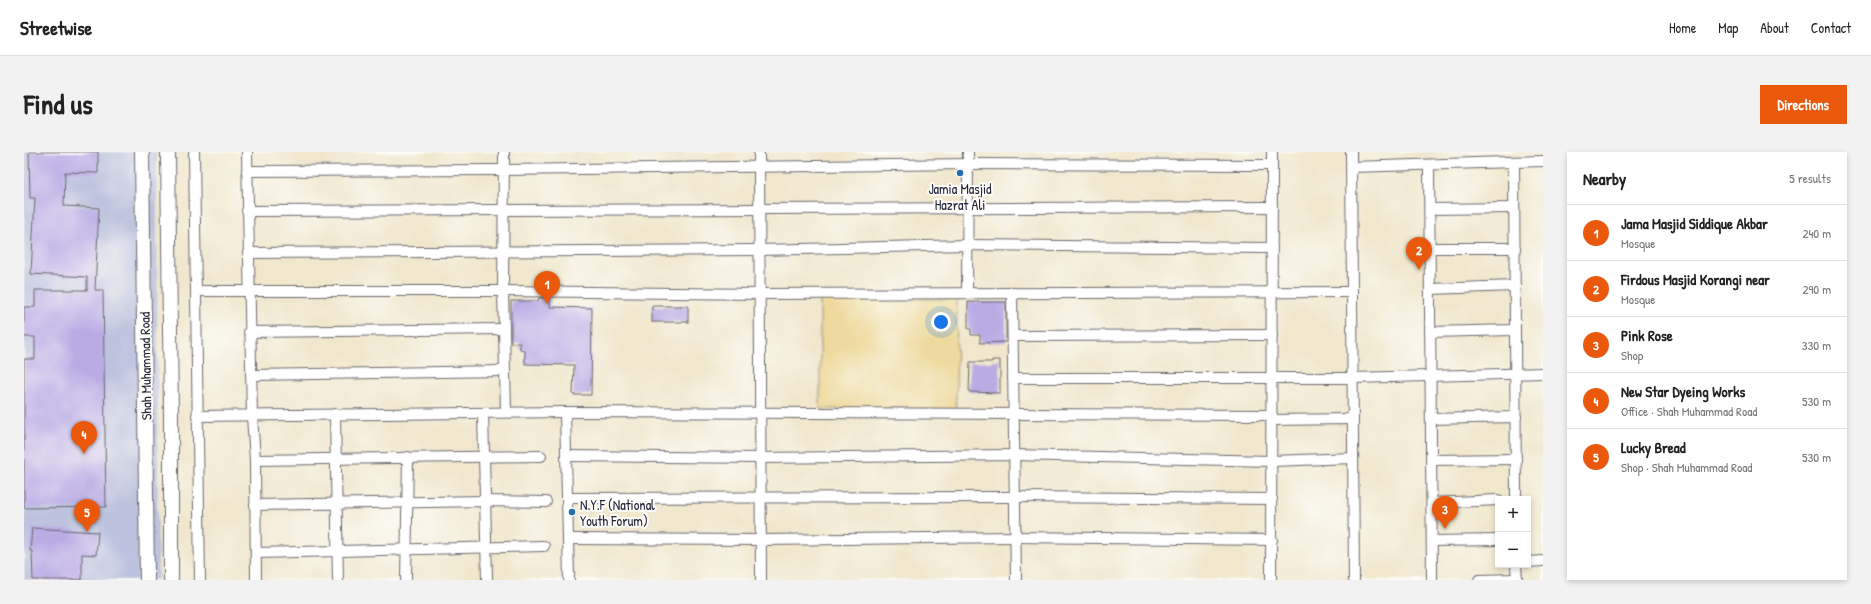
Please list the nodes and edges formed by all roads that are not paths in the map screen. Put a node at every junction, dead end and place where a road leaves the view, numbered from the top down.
1 (142, 152) edge
2 (168, 152) edge
3 (194, 152) edge
4 (246, 152) edge
5 (504, 152) edge
6 (759, 152) edge
7 (968, 152) edge
8 (1272, 152) edge
9 (1351, 152) edge
10 (1543, 161) edge
11 (1514, 162) junction
12 (968, 164) junction
13 (1272, 165) junction
14 (1429, 165) junction
15 (759, 167) junction
16 (1351, 168) junction
17 (504, 170) junction
18 (247, 171) junction
19 (968, 207) junction
20 (1272, 207) junction
21 (1430, 208) junction
22 (1514, 208) junction
23 (760, 210) junction
24 (247, 211) junction
25 (504, 211) junction
26 (967, 245) junction
27 (1272, 248) junction
28 (1430, 248) junction
29 (1515, 248) junction
30 (760, 250) junction
31 (503, 251) junction
32 (248, 253) junction
33 (1515, 286) junction
34 (1430, 289) junction
35 (196, 291) junction
36 (248, 291) junction
37 (503, 291) junction
38 (1273, 291) junction
39 (1352, 292) junction
40 (967, 293) junction
41 (1012, 293) junction
42 (761, 294) junction
43 (504, 329) junction
44 (1515, 330) junction
45 (249, 332) junction
46 (1430, 332) junction
47 (1272, 335) junction
48 (1013, 336) junction
49 (505, 371) junction
50 (1516, 373) junction
51 (1543, 373) edge
52 (251, 375) junction
53 (1431, 376) junction
54 (1013, 378) junction
55 (1353, 378) junction
56 (1272, 379) junction
57 (506, 412) junction
58 (565, 412) junction
59 (483, 413) junction
60 (760, 413) junction
61 (335, 414) junction
62 (1014, 414) junction
63 (198, 416) junction
64 (252, 416) junction
65 (1516, 417) junction
66 (1272, 418) junction
67 (1353, 419) junction
68 (1431, 419) junction
69 (1014, 455) junction
70 (484, 456) junction
71 (541, 456) dead end
72 (566, 456) junction
73 (408, 457) junction
74 (760, 458) junction
75 (1353, 458) junction
76 (336, 459) junction
77 (1516, 459) junction
78 (255, 460) junction
79 (1431, 460) junction
80 (1272, 461) junction
81 (1015, 496) junction
82 (1516, 496) edge
83 (567, 498) junction
84 (760, 498) junction
85 (1272, 499) junction
86 (1495, 500) edge
87 (485, 501) junction
88 (546, 502) dead end
89 (408, 503) junction
90 (1432, 503) junction
91 (337, 504) junction
92 (256, 505) junction
93 (1015, 537) junction
94 (568, 539) junction
95 (760, 540) junction
96 (1272, 540) junction
97 (1495, 540) edge
98 (1432, 541) junction
99 (544, 546) dead end
100 (486, 547) junction
101 (407, 549) junction
102 (338, 551) junction
103 (256, 553) junction
104 (1531, 562) edge
105 (1543, 562) edge
106 (1516, 568) edge
107 (146, 580) edge
108 (171, 580) edge
109 (200, 580) edge
110 (256, 580) edge
111 (338, 580) edge
112 (406, 580) edge
113 (487, 580) edge
114 (569, 580) edge
115 (761, 580) edge
116 (1016, 580) edge
117 (1271, 580) edge
118 (1354, 580) edge
119 (1432, 580) edge
120 (1479, 580) edge
121 (1516, 580) edge

1 - 107 street, Shah Muhammad Road
2 - 108 street, Shah Muhammad Road
3 - 35 street
4 - 18 street
5 - 17 street
6 - 15 street
7 - 12 street
8 - 13 street
9 - 16 street
10 - 11 street
11 - 14 street
11 - 22 street
12 - 13 street
12 - 15 street
12 - 19 street
13 - 20 street
14 - 16 street
14 - 21 street
15 - 17 street
15 - 23 street
16 - 39 street
17 - 18 street
17 - 25 street
18 - 24 street
19 - 20 street
19 - 23 street
19 - 26 street
20 - 27 street
21 - 22 street
21 - 28 street
22 - 29 street
23 - 25 street
23 - 30 street
24 - 25 street
24 - 32 street
25 - 31 street
26 - 27 street
26 - 30 street
26 - 40 street
27 - 38 street
28 - 29 street
28 - 34 street
29 - 33 street
30 - 31 street
30 - 42 street
31 - 32 street
31 - 37 street
32 - 36 street
33 - 34 street
33 - 44 street
34 - 46 street
35 - 36 street
35 - 63 street
36 - 37 street
36 - 45 street
37 - 42 street
37 - 43 street
38 - 39 street
38 - 41 street
38 - 47 street
39 - 55 street
40 - 41 street
40 - 42 street
41 - 48 street
42 - 60 street
43 - 45 street
43 - 49 street
44 - 46 street
44 - 50 street
45 - 52 street
46 - 53 street
47 - 48 street
47 - 56 street
48 - 54 street
49 - 52 street
49 - 57 street
50 - 51 street
50 - 53 street
50 - 65 street
52 - 64 street
53 - 55 street
53 - 68 street
54 - 56 street
54 - 62 street
55 - 56 street
55 - 67 street
56 - 66 street
57 - 58 street
57 - 59 street
58 - 60 street
58 - 72 street
59 - 61 street
59 - 70 street
60 - 62 street
60 - 74 street
61 - 64 street
61 - 76 street
62 - 66 street
62 - 69 street
63 - 64 street
63 - 109 street
64 - 78 street
65 - 68 street
65 - 77 street
66 - 67 street
66 - 80 street
67 - 75 street
68 - 79 street
69 - 74 street
69 - 80 street
69 - 81 street
70 - 71 street
70 - 73 street
70 - 87 street
72 - 74 street
72 - 83 street
73 - 76 street
73 - 89 street
74 - 84 street
75 - 80 street
75 - 118 street
76 - 78 street
76 - 91 street
77 - 79 street
77 - 82 street
78 - 92 street
79 - 90 street
80 - 85 street
81 - 84 street
81 - 85 street
81 - 93 street
83 - 84 street
83 - 94 street
84 - 95 street
85 - 96 street
86 - 90 street
87 - 88 street
87 - 89 street
87 - 100 street
89 - 91 street
89 - 101 street
90 - 98 street
91 - 92 street
91 - 102 street
92 - 103 street
93 - 95 street
93 - 96 street
93 - 116 street
94 - 95 street
94 - 114 street
95 - 115 street
96 - 117 street
97 - 98 street
98 - 119 street
99 - 100 street
100 - 101 street
100 - 113 street
101 - 102 street
101 - 112 street
102 - 103 street
102 - 111 street
103 - 110 street
104 - 105 street
106 - 121 street
120 - 121 street

